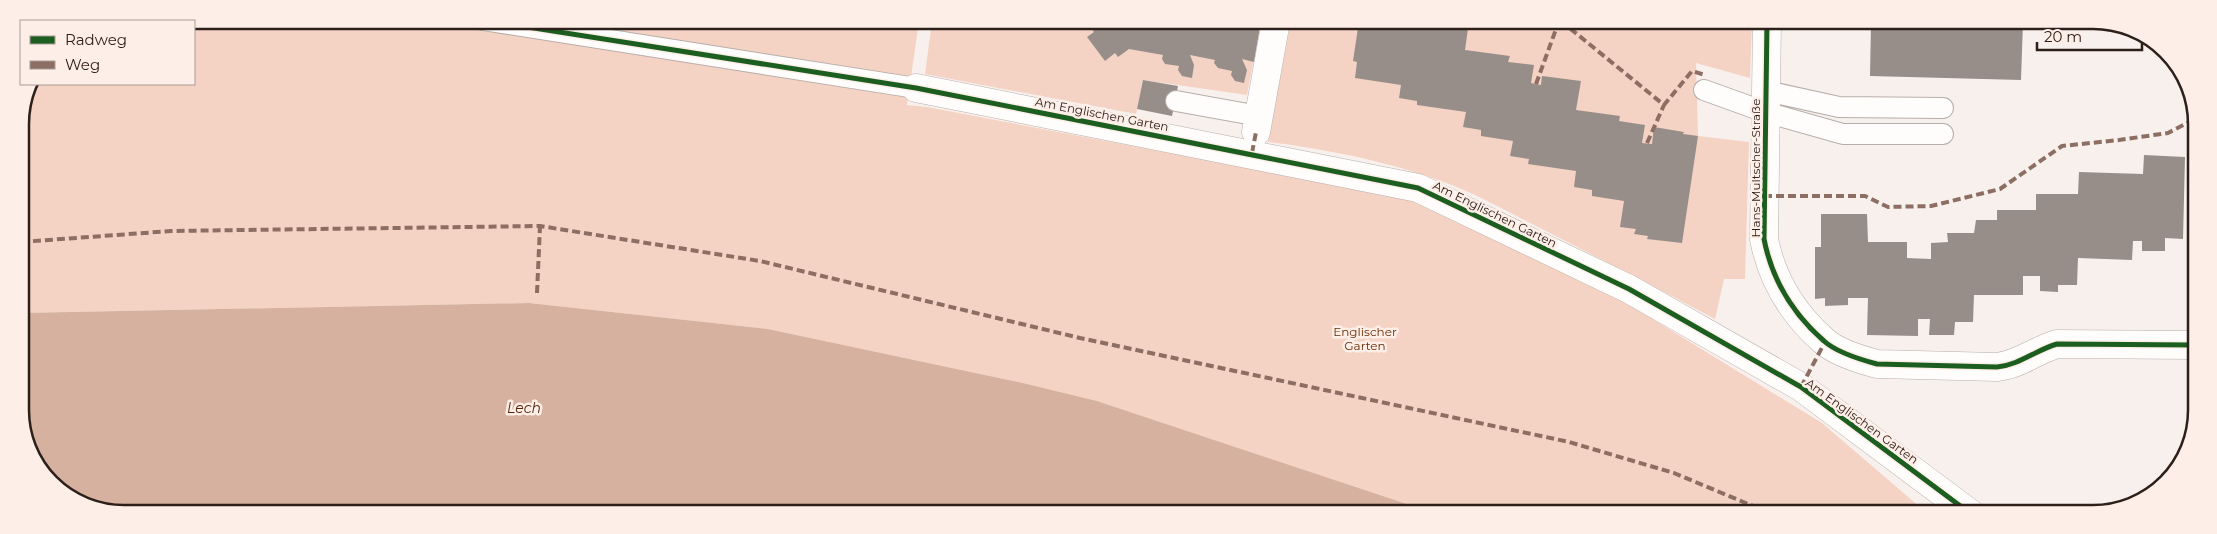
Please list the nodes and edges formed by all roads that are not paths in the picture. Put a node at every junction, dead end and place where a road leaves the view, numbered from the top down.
1 (540, 29) edge
2 (1275, 29) edge
3 (1767, 29) edge
4 (916, 88) joint
5 (1704, 90) dead end
6 (1176, 101) dead end
7 (1765, 101) junction
8 (1943, 108) dead end
9 (1257, 124) joint
10 (1943, 134) dead end
11 (2188, 345) edge
12 (1959, 505) edge

1 - 4 lane
2 - 9 street
3 - 7 street, Hans-Multscher-Straße
4 - 12 street, Am Englischen Garten
5 - 7 lane
6 - 9 lane
7 - 8 lane
7 - 10 lane
7 - 11 street, Hans-Multscher-Straße

